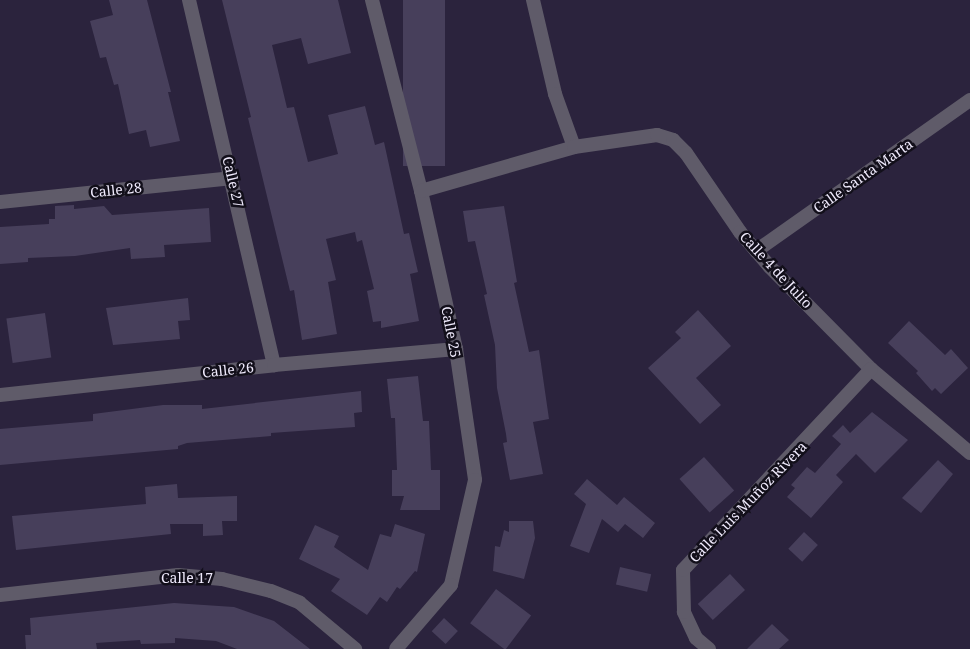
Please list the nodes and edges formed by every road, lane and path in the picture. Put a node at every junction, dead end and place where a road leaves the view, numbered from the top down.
1 (189, 0) edge
2 (372, 0) edge
3 (533, 0) edge
4 (970, 100) edge
5 (574, 147) junction
6 (233, 178) junction
7 (421, 190) junction
8 (0, 202) edge
9 (756, 251) junction
10 (456, 349) junction
11 (274, 365) junction
12 (871, 369) junction
13 (0, 395) edge
14 (970, 453) edge
15 (0, 595) edge
16 (354, 649) edge
17 (396, 649) edge
18 (709, 649) edge

1 - 6 street, Calle 27
2 - 7 street, Calle 25
3 - 5 street
4 - 9 street, Calle Santa Marta
5 - 7 street
5 - 9 street, Calle 4 de Julio
6 - 8 street, Calle 28
6 - 11 street, Calle 27
7 - 10 street, Calle 25
9 - 12 street, Calle 4 de Julio
10 - 11 street, Calle 26
10 - 17 street, Calle 25
11 - 13 street, Calle 26
12 - 14 street, Calle 4 de Julio
12 - 18 street, Calle Luis Muñoz Rivera
15 - 16 street, Calle 17

